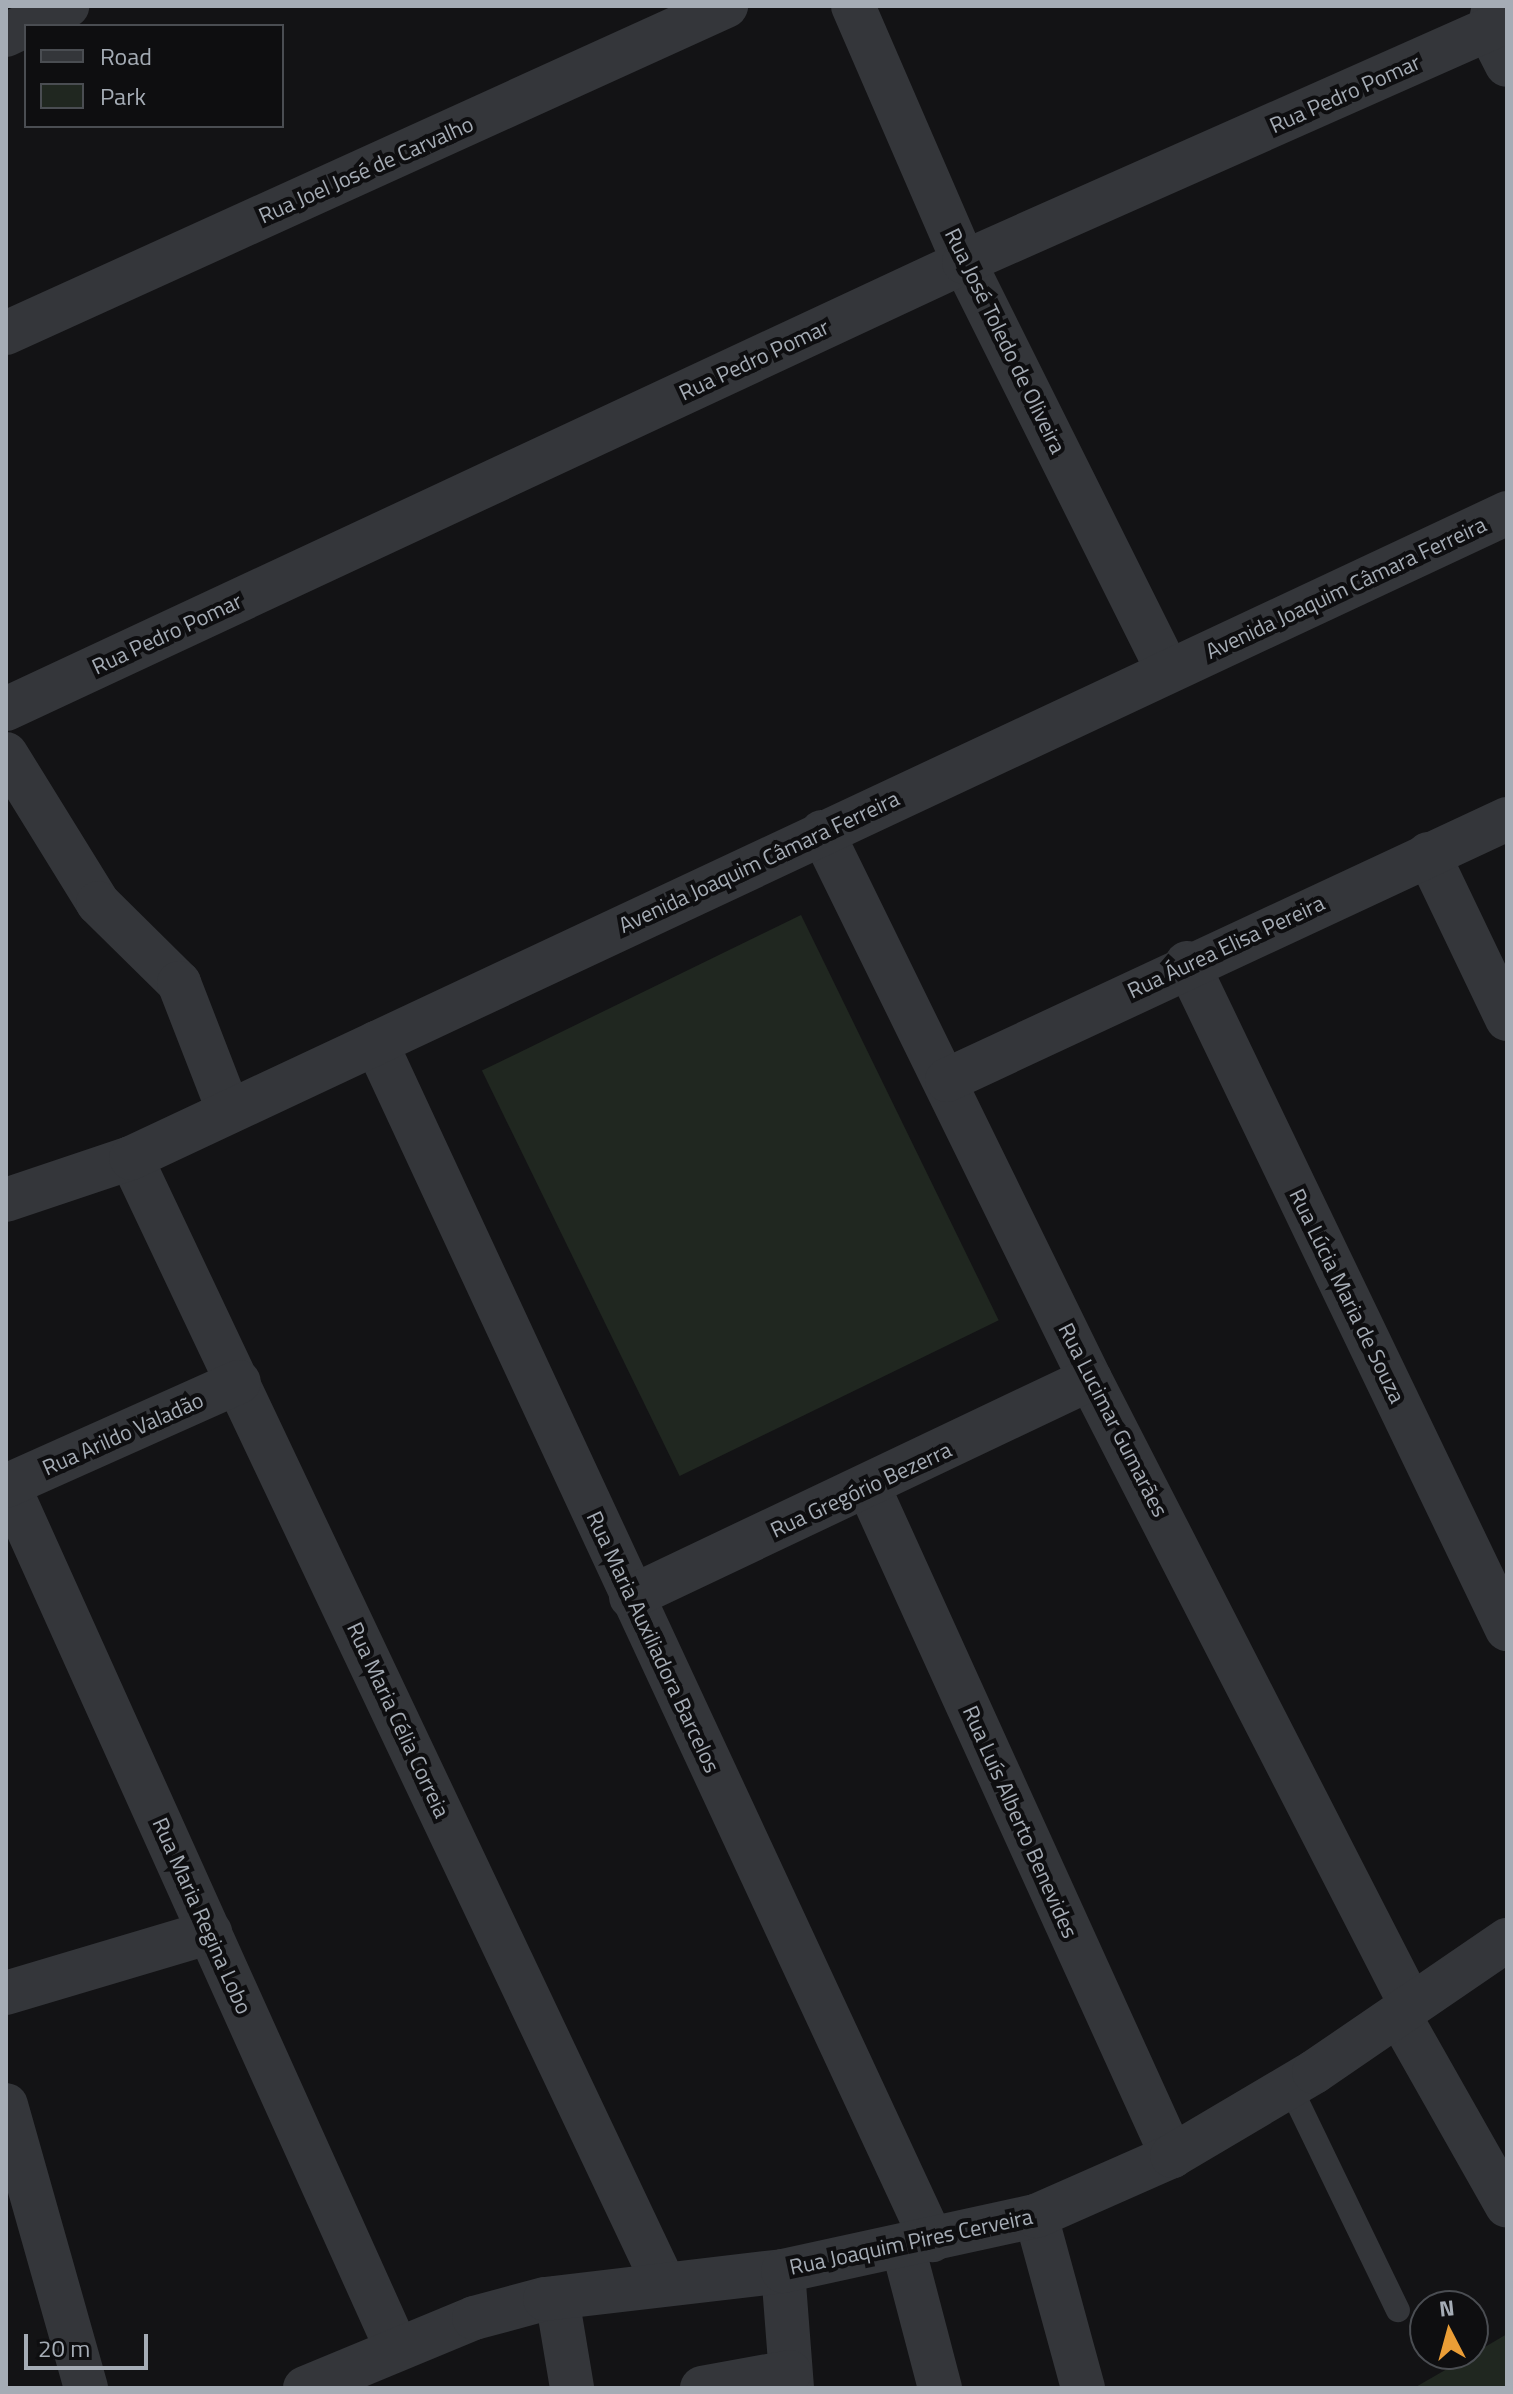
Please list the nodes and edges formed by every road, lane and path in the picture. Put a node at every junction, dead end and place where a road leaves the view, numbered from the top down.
1 (67, 6) edge
2 (726, 6) edge
3 (853, 6) edge
4 (29, 24) edge
5 (1499, 31) edge
6 (964, 262) junction
7 (6, 333) edge
8 (1507, 513) edge
9 (1168, 671) junction
10 (6, 709) edge
11 (6, 754) edge
12 (1507, 819) edge
13 (822, 832) junction
14 (1428, 854) junction
15 (1187, 963) junction
16 (1507, 1019) edge
17 (376, 1043) junction
18 (947, 1080) junction
19 (229, 1112) junction
20 (131, 1158) junction
21 (6, 1200) edge
22 (1090, 1379) junction
23 (239, 1382) junction
24 (7, 1485) edge
25 (869, 1488) junction
26 (631, 1597) junction
27 (1507, 1629) edge
28 (210, 1932) junction
29 (1507, 1940) edge
30 (6, 1993) edge
31 (1405, 2010) junction
32 (1290, 2087) junction
33 (6, 2105) edge
34 (1172, 2156) junction
35 (1507, 2206) edge
36 (1036, 2216) junction
37 (918, 2243) junction
38 (783, 2271) junction
39 (664, 2284) junction
40 (557, 2298) junction
41 (1398, 2310) dead end
42 (396, 2347) junction
43 (791, 2380) edge
44 (86, 2388) edge
45 (305, 2388) edge
46 (572, 2388) edge
47 (702, 2388) edge
48 (940, 2388) edge
49 (1083, 2388) edge

1 - 4 street
2 - 7 street, Rua Joel José de Carvalho
3 - 6 street, Rua José Toledo de Oliveira
5 - 6 street, Rua Pedro Pomar
6 - 9 street, Rua José Toledo de Oliveira
6 - 10 street, Rua Pedro Pomar
8 - 9 street, Avenida Joaquim Câmara Ferreira
9 - 13 street, Avenida Joaquim Câmara Ferreira
11 - 19 street
12 - 14 street, Rua Áurea Elisa Pereira
13 - 17 street, Avenida Joaquim Câmara Ferreira
13 - 18 street, Rua Lucimar Gumarães
14 - 15 street, Rua Áurea Elisa Pereira
14 - 16 street
15 - 18 street, Rua Áurea Elisa Pereira
15 - 27 street, Rua Lúcia Maria de Souza
17 - 19 street, Avenida Joaquim Câmara Ferreira
17 - 26 street, Rua Maria Auxiliadora Barcelos
18 - 22 street, Rua Lucimar Gumarães
19 - 20 street, Avenida Joaquim Câmara Ferreira
20 - 21 street, Avenida Joaquim Câmara Ferreira
20 - 23 street, Rua Maria Célia Correia
22 - 25 street, Rua Gregório Bezerra
22 - 31 street, Rua Lucimar Gumarães
23 - 24 street, Rua Arildo Valadão
23 - 39 street, Rua Maria Célia Correia
24 - 28 street, Rua Maria Regina Lobo
25 - 26 street, Rua Gregório Bezerra
25 - 34 street, Rua Luís Alberto Benevides
26 - 37 street, Rua Maria Auxiliadora Barcelos
28 - 30 street
28 - 42 street, Rua Maria Regina Lobo
29 - 31 street, Rua Joaquim Pires Cerveira
31 - 32 street, Rua Joaquim Pires Cerveira
31 - 35 street, Rua Lucimar Gumarães
32 - 34 street, Rua Joaquim Pires Cerveira
32 - 41 lane
33 - 44 street
34 - 36 street, Rua Joaquim Pires Cerveira
36 - 37 street, Rua Joaquim Pires Cerveira
36 - 49 street
37 - 38 street, Rua Joaquim Pires Cerveira
37 - 48 street, Rua Maria Auxiliadora Barcelos
38 - 39 street, Rua Joaquim Pires Cerveira
38 - 43 street
39 - 40 street, Rua Joaquim Pires Cerveira
40 - 42 street, Rua Joaquim Pires Cerveira
40 - 46 street
42 - 45 street, Rua Joaquim Pires Cerveira
43 - 47 street

